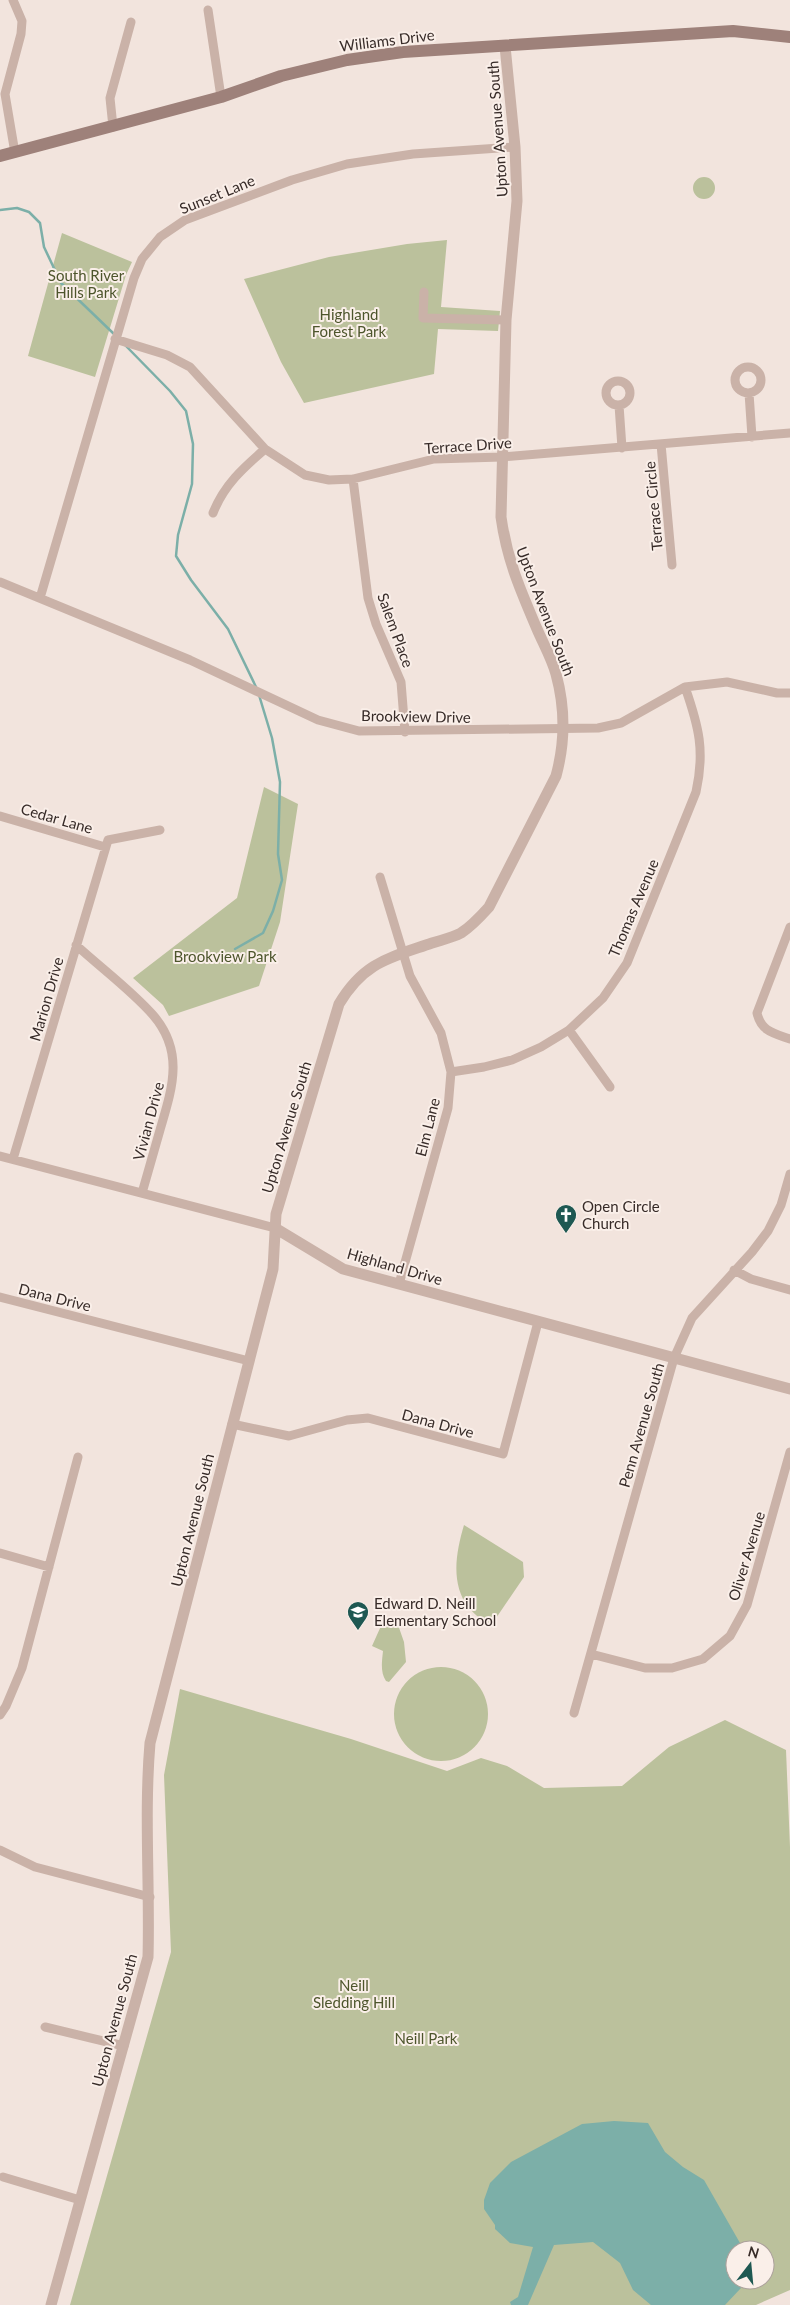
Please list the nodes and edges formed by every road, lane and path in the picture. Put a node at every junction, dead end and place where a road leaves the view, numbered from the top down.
1 (13, 0) edge
2 (208, 10) dead end
3 (131, 22) dead end
4 (790, 37) edge
5 (506, 46) junction
6 (221, 97) junction
7 (113, 127) junction
8 (515, 147) junction
9 (15, 153) junction
10 (0, 156) edge
11 (424, 292) dead end
12 (506, 320) junction
13 (116, 339) junction
14 (749, 394) dead end
15 (619, 405) dead end
16 (790, 434) edge
17 (752, 437) junction
18 (661, 444) junction
19 (622, 448) junction
20 (266, 449) junction
21 (502, 457) junction
22 (353, 479) junction
23 (213, 513) dead end
24 (672, 565) dead end
25 (0, 582) edge
26 (40, 598) junction
27 (685, 687) junction
28 (790, 693) edge
29 (562, 729) junction
30 (405, 732) junction
31 (0, 816) edge
32 (160, 830) dead end
33 (105, 847) junction
34 (380, 877) dead end
35 (790, 927) edge
36 (76, 945) junction
37 (402, 953) junction
38 (569, 1030) junction
39 (790, 1039) edge
40 (451, 1072) junction
41 (610, 1087) dead end
42 (0, 1156) edge
43 (13, 1159) junction
44 (790, 1174) edge
45 (142, 1193) junction
46 (275, 1228) junction
47 (734, 1270) junction
48 (399, 1284) junction
49 (790, 1290) edge
50 (0, 1297) edge
51 (538, 1322) junction
52 (674, 1358) junction
53 (249, 1361) junction
54 (790, 1389) edge
55 (232, 1424) junction
56 (790, 1452) edge
57 (78, 1457) dead end
58 (0, 1553) edge
59 (49, 1567) junction
60 (591, 1654) junction
61 (574, 1713) dead end
62 (0, 1715) edge
63 (0, 1850) edge
64 (150, 1897) junction
65 (45, 2027) dead end
66 (124, 2046) junction
67 (2, 2177) dead end
68 (80, 2200) junction
69 (51, 2305) edge

1 - 9 street
2 - 6 street
3 - 7 street
4 - 5 main road, Williams Drive
5 - 6 main road, Williams Drive
5 - 8 street, Upton Avenue South
6 - 7 main road, Williams Drive
7 - 9 main road, Williams Drive
8 - 12 street, Upton Avenue South
8 - 13 street, Sunset Lane
9 - 10 main road, Williams Drive
11 - 12 street
12 - 21 street, Upton Avenue South
13 - 20 street, Terrace Drive
13 - 26 street, Sunset Lane
14 - 17 street
15 - 19 street
16 - 17 street, Terrace Drive
17 - 18 street, Terrace Drive
18 - 19 street, Terrace Drive
18 - 24 street, Terrace Circle
19 - 21 street, Terrace Drive
20 - 22 street, Terrace Drive
20 - 23 street
21 - 22 street, Terrace Drive
21 - 29 street, Upton Avenue South
22 - 30 street, Salem Place
25 - 26 street, Brookview Drive
26 - 30 street, Brookview Drive
27 - 28 street, Brookview Drive
27 - 29 street, Brookview Drive
27 - 38 street, Thomas Avenue
29 - 30 street, Brookview Drive
29 - 37 street, Upton Avenue South
31 - 33 street, Cedar Lane
32 - 33 street, Cedar Lane
33 - 36 street, Marion Drive
34 - 37 street, Elm Lane
35 - 39 street
36 - 43 street, Marion Drive
36 - 45 street, Vivian Drive
37 - 40 street, Elm Lane
37 - 46 street, Upton Avenue South
38 - 40 street, Thomas Avenue
38 - 41 street
40 - 48 street, Elm Lane
42 - 43 street, Highland Drive
43 - 45 street, Highland Drive
44 - 47 street, Penn Avenue South
45 - 46 street, Highland Drive
46 - 48 street, Highland Drive
46 - 53 street, Upton Avenue South
47 - 49 street
47 - 52 street, Penn Avenue South
48 - 51 street, Highland Drive
50 - 53 street, Dana Drive
51 - 52 street, Highland Drive
51 - 55 street, Dana Drive
52 - 54 street, Highland Drive
52 - 60 street, Penn Avenue South
53 - 55 street, Upton Avenue South
55 - 64 street, Upton Avenue South
56 - 60 street, Oliver Avenue
57 - 59 street
58 - 59 street
59 - 62 street
60 - 61 street, Penn Avenue South
63 - 64 street
64 - 66 street, Upton Avenue South
65 - 66 street
66 - 68 street, Upton Avenue South
67 - 68 street
68 - 69 street, Upton Avenue South

